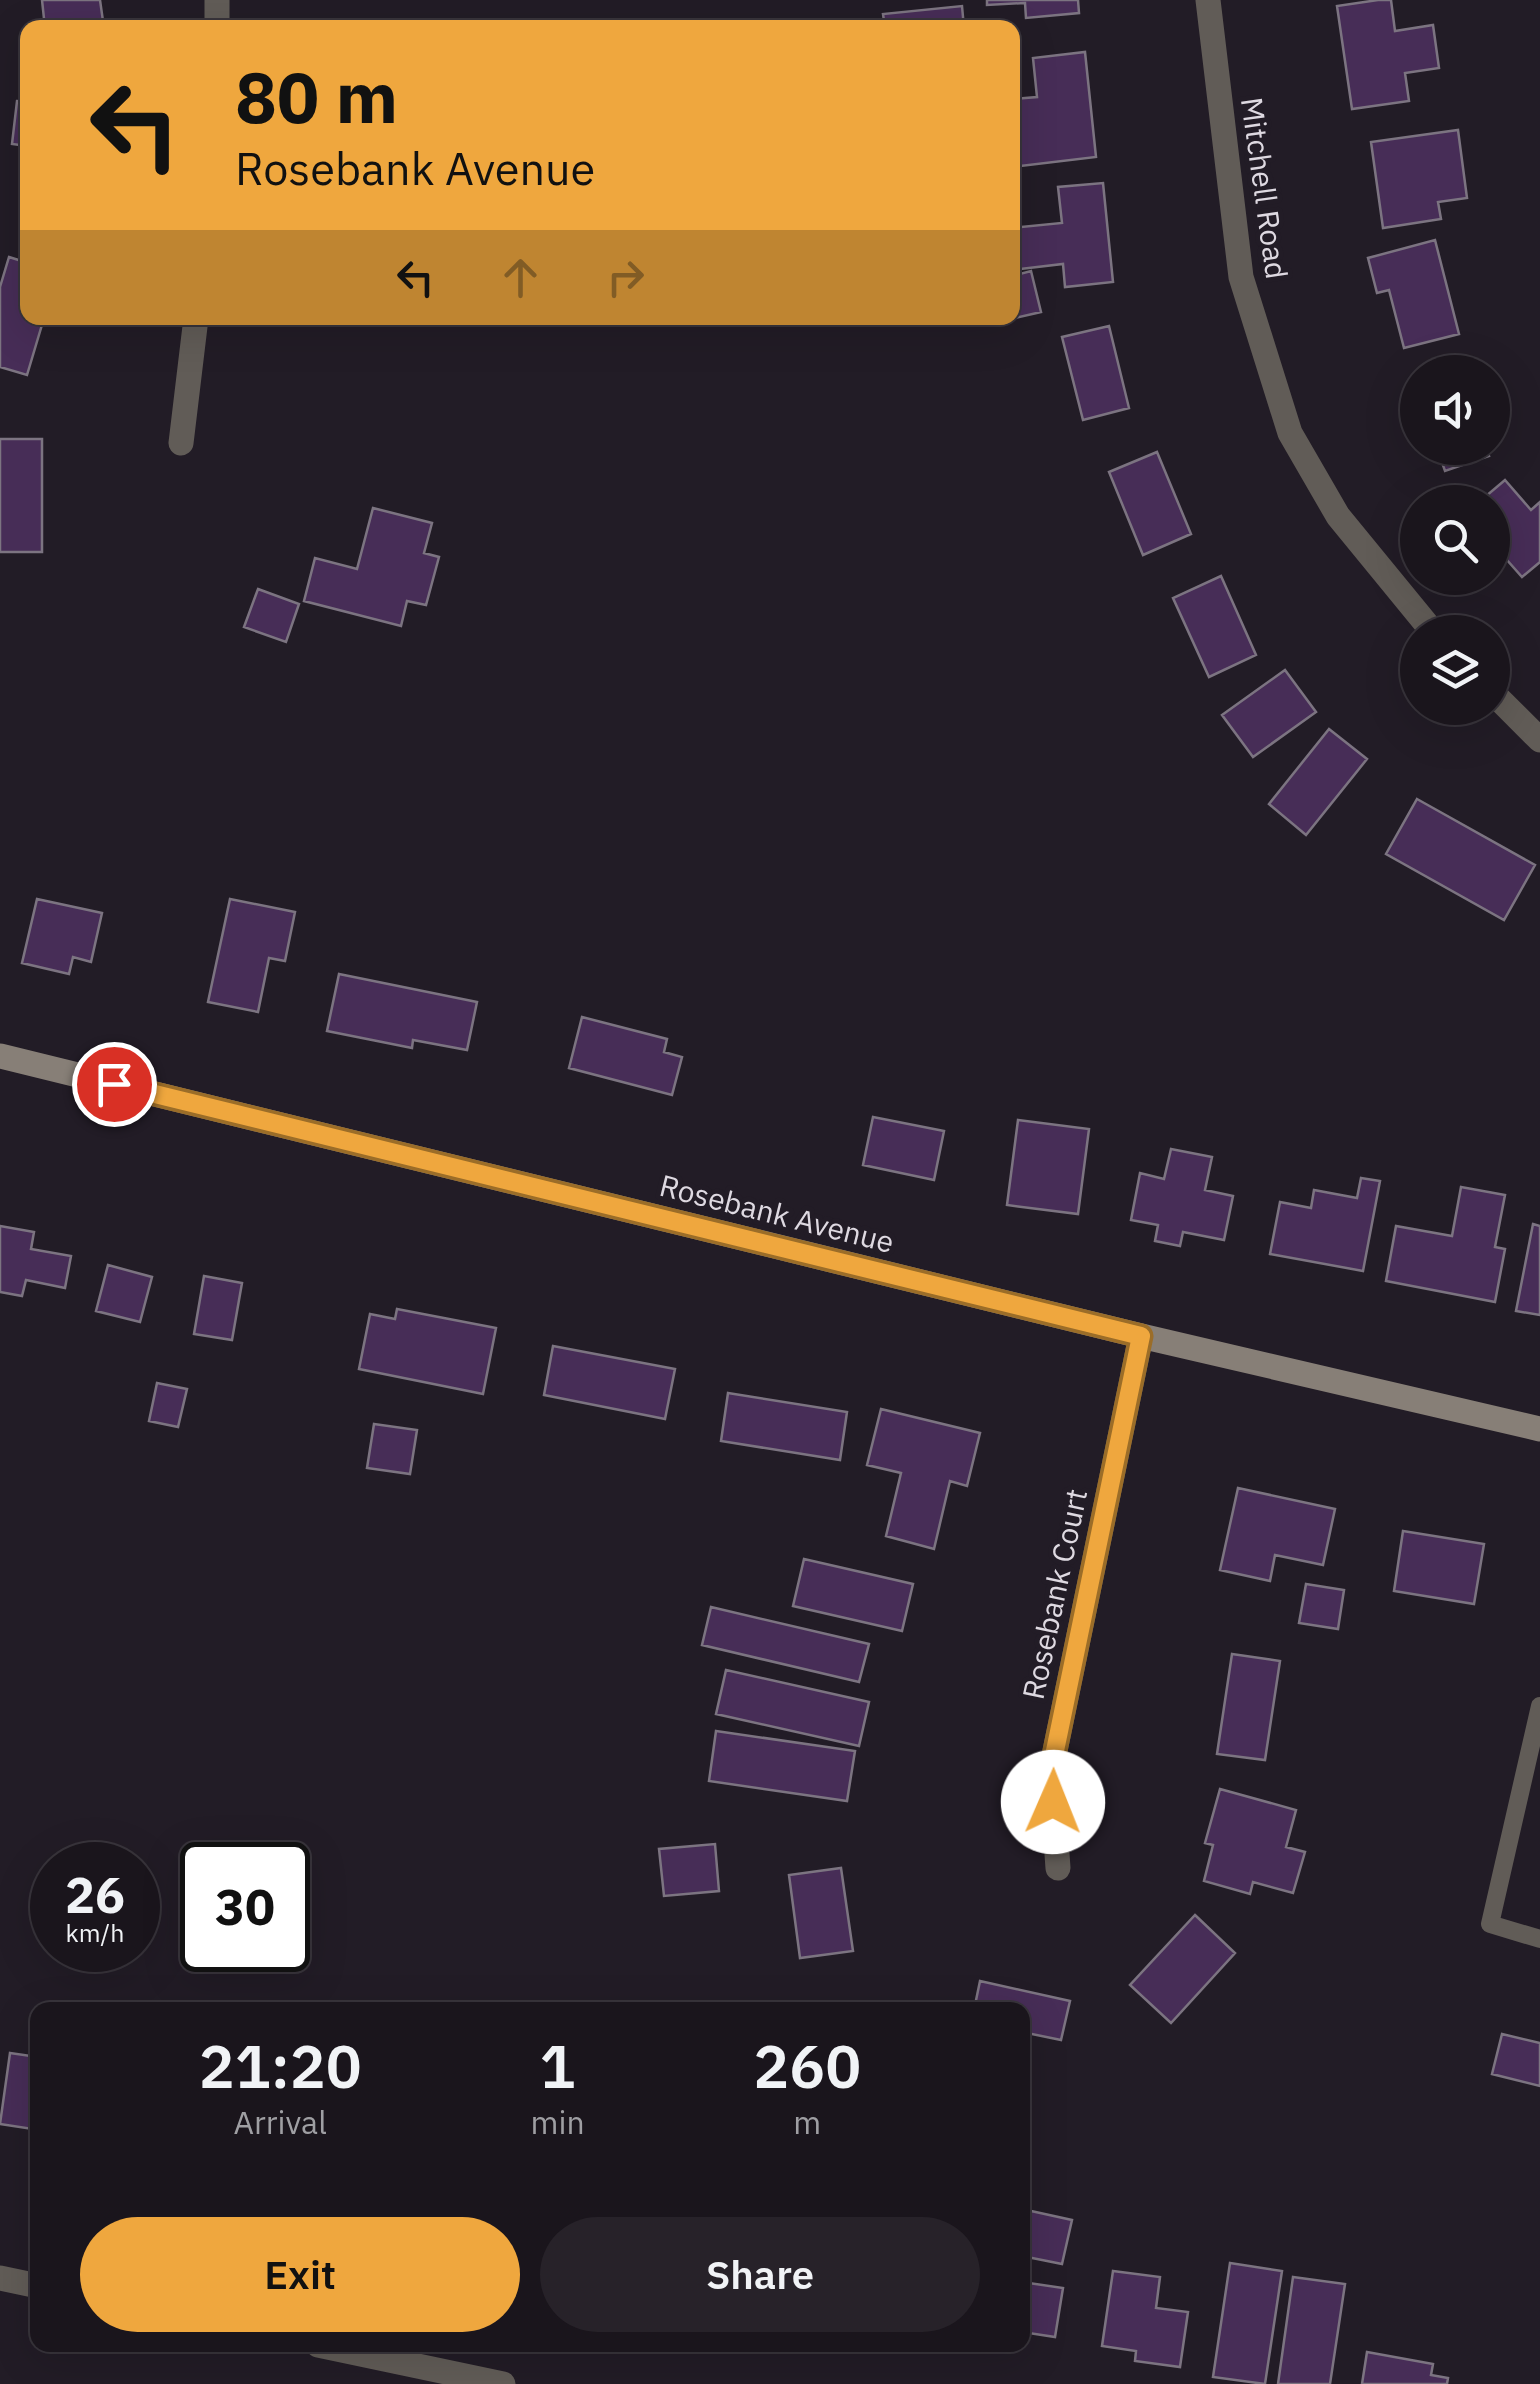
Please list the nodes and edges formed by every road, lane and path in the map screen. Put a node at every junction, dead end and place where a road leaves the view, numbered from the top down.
1 (1208, 0) edge
2 (195, 325) edge
3 (181, 442) dead end
4 (1418, 615) edge
5 (1510, 710) edge
6 (1540, 740) edge
7 (0, 1056) edge
8 (1141, 1336) junction
9 (1540, 1429) edge
10 (1540, 1706) edge
11 (1058, 1868) dead end
12 (1540, 1939) edge
13 (0, 2278) edge
14 (30, 2284) edge
15 (351, 2352) edge
16 (503, 2384) edge

1 - 4 street, Mitchell Road
2 - 3 street
5 - 6 street
7 - 8 street, Rosebank Avenue
8 - 9 street, Rosebank Avenue
8 - 11 street, Rosebank Court
10 - 12 lane
13 - 14 street
15 - 16 street

